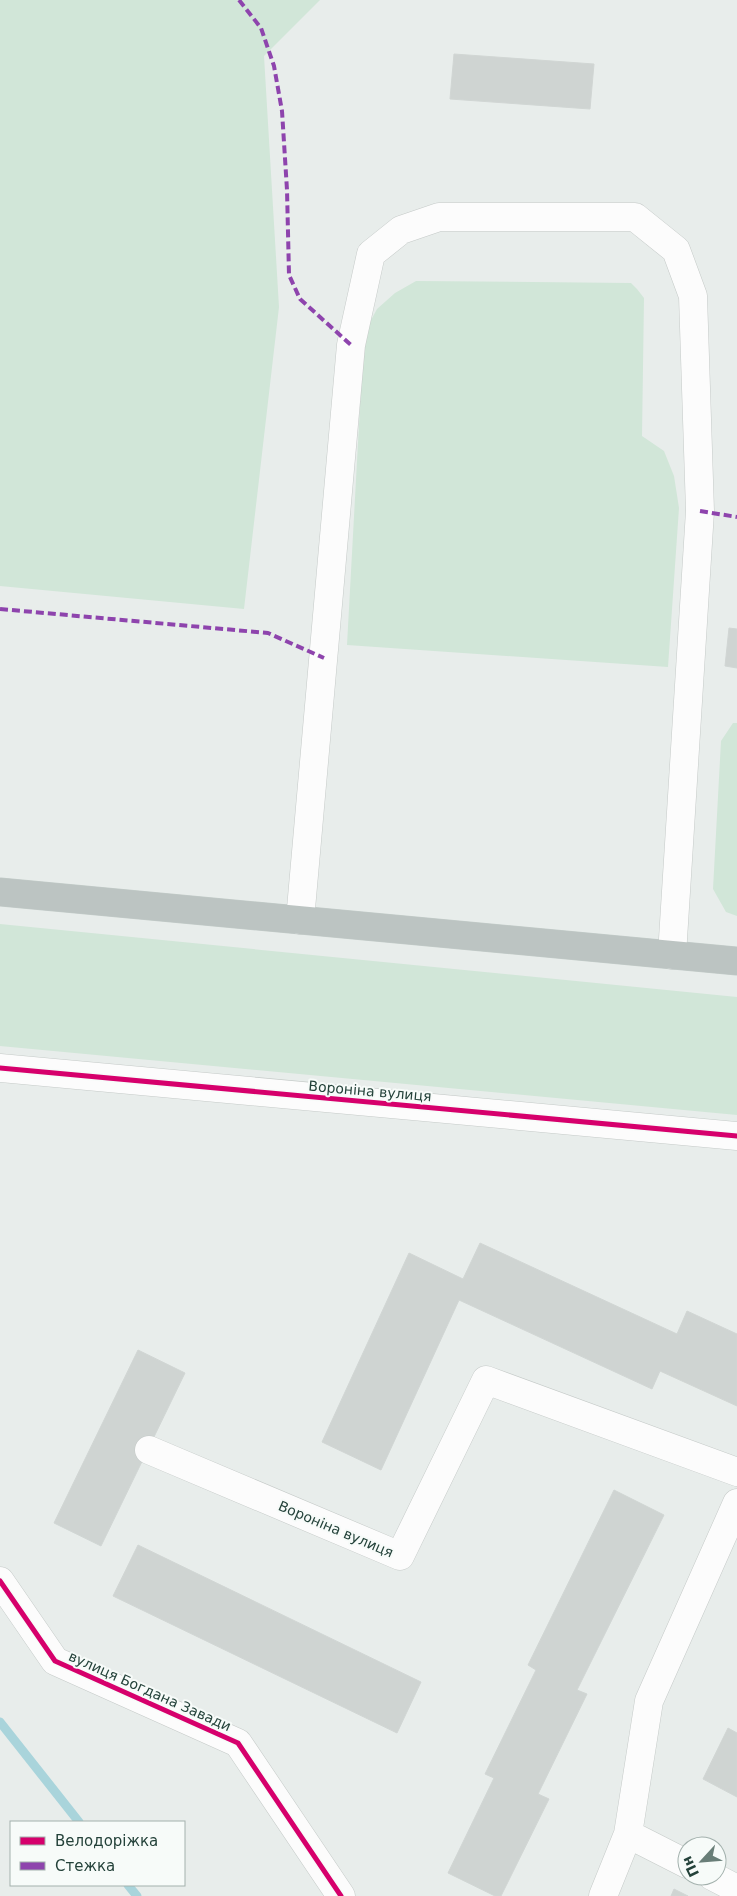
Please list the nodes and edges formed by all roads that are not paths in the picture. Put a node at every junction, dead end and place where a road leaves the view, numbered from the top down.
1 (0, 892) edge
2 (300, 920) junction
3 (672, 955) junction
4 (737, 961) edge
5 (0, 1068) edge
6 (737, 1136) edge
7 (149, 1450) dead end
8 (737, 1472) edge
9 (737, 1503) edge
10 (0, 1581) edge
11 (628, 1834) junction
12 (677, 1859) edge
13 (341, 1896) edge
14 (603, 1896) edge

1 - 2 highway
2 - 3 highway
2 - 3 street
3 - 4 highway
5 - 6 street, Вороніна вулиця
7 - 8 street, Вороніна вулиця
9 - 11 street
10 - 13 street, вулиця Богдана Завади
11 - 12 street
11 - 14 street

